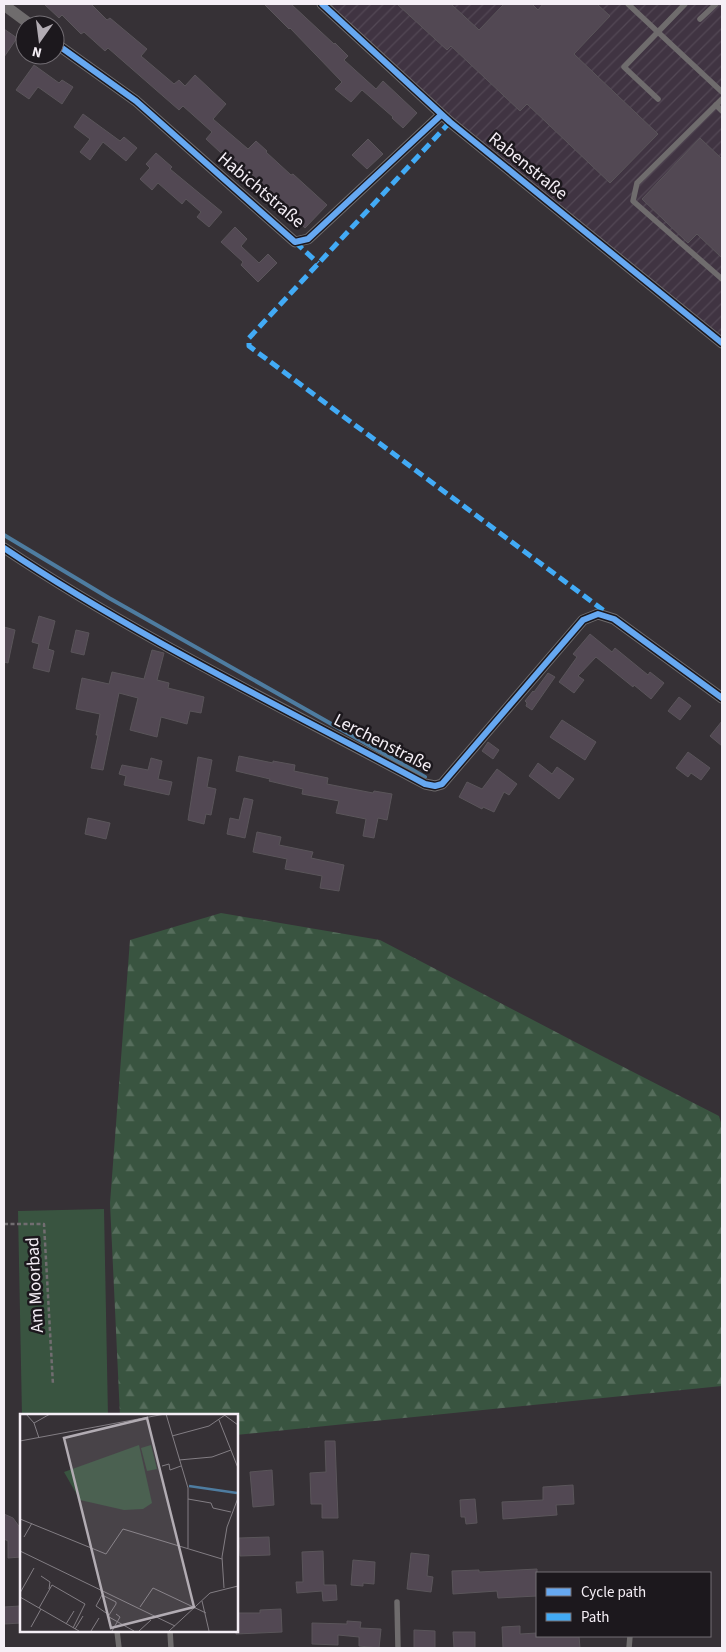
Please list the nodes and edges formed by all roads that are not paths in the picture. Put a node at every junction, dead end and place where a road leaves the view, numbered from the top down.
1 (322, 4) edge
2 (628, 4) edge
3 (685, 4) edge
4 (716, 4) edge
5 (4, 5) edge
6 (18, 15) edge
7 (700, 19) dead end
8 (658, 32) junction
9 (65, 49) edge
10 (722, 92) edge
11 (658, 99) dead end
12 (722, 99) edge
13 (716, 105) junction
14 (722, 111) edge
15 (441, 114) junction
16 (722, 279) edge
17 (722, 343) edge
18 (4, 548) edge
19 (722, 698) edge
20 (397, 1602) dead end
21 (117, 1632) edge
22 (170, 1632) edge
23 (118, 1648) edge
24 (171, 1648) edge
25 (398, 1648) edge

1 - 15 street, Rabenstraße
2 - 8 lane
3 - 8 lane
4 - 7 lane
5 - 6 street
8 - 10 lane
8 - 11 lane
9 - 15 street, Habichtstraße
12 - 13 lane
13 - 14 lane
13 - 16 lane
15 - 17 street, Rabenstraße
18 - 19 street, Lerchenstraße
20 - 25 lane
21 - 23 lane
22 - 24 lane

